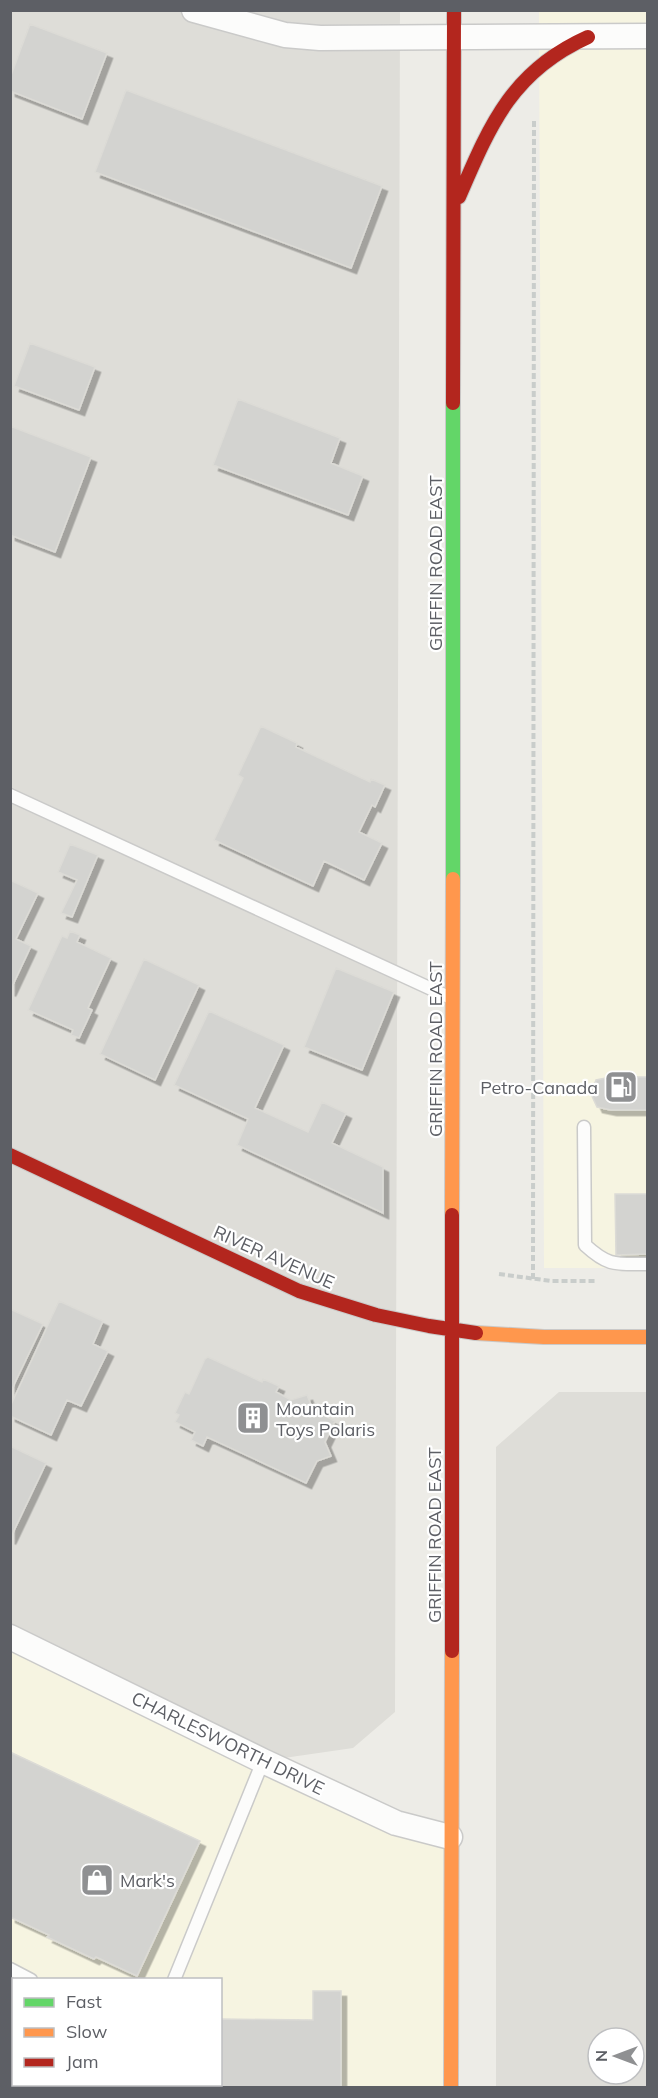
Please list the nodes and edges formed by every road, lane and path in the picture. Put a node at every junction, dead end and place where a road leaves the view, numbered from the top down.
1 (194, 10) edge
2 (454, 10) edge
3 (648, 36) edge
4 (588, 37) junction
5 (454, 38) junction
6 (534, 115) dead end
7 (453, 209) junction
8 (10, 795) edge
9 (453, 1000) junction
10 (584, 1127) dead end
11 (10, 1155) edge
12 (648, 1264) edge
13 (499, 1274) dead end
14 (533, 1278) junction
15 (604, 1281) dead end
16 (453, 1331) junction
17 (648, 1336) edge
18 (10, 1637) edge
19 (263, 1761) junction
20 (450, 1837) junction
21 (10, 1969) edge
22 (27, 1978) edge
23 (175, 1978) edge
24 (451, 2088) edge

1 - 5 street
2 - 5 main road, GRIFFIN ROAD EAST
3 - 4 street
4 - 5 street
4 - 7 main road
5 - 7 main road, GRIFFIN ROAD EAST
6 - 14 path
7 - 9 main road, GRIFFIN ROAD EAST
8 - 9 lane
9 - 16 main road, GRIFFIN ROAD EAST
10 - 12 lane
11 - 16 main road, RIVER AVENUE
13 - 14 path
14 - 15 path
16 - 17 main road, RIVER AVENUE
16 - 20 main road, GRIFFIN ROAD EAST
18 - 19 street, CHARLESWORTH DRIVE
19 - 20 street, CHARLESWORTH DRIVE
19 - 23 lane
20 - 24 main road, GRIFFIN ROAD EAST
21 - 22 lane

